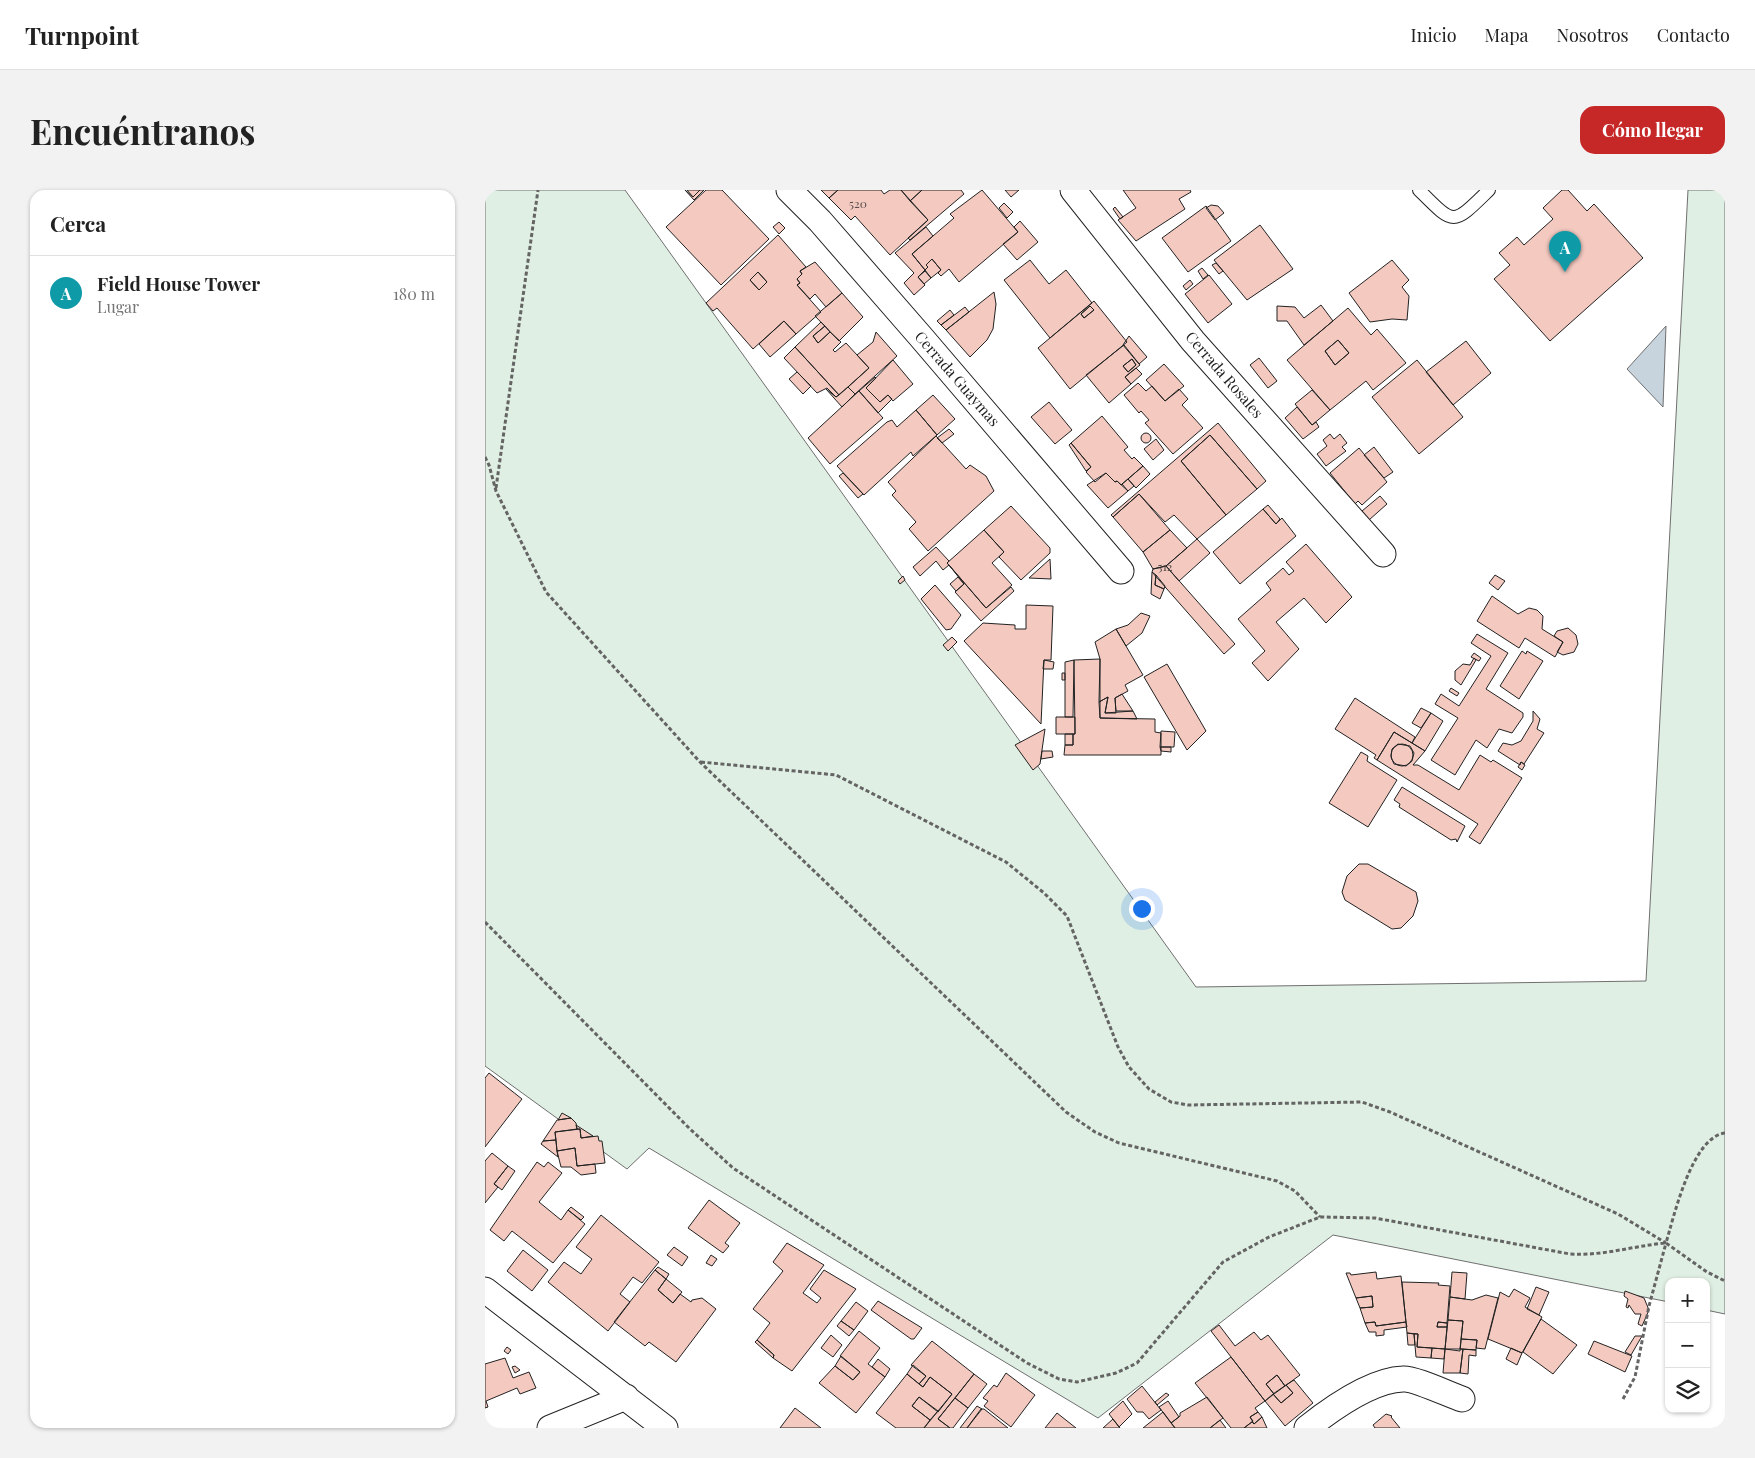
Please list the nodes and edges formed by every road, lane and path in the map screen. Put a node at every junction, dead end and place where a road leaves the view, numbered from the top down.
1 (538, 190) edge
2 (789, 190) edge
3 (1073, 190) edge
4 (1419, 190) edge
5 (1489, 190) edge
6 (485, 457) edge
7 (496, 491) junction
8 (1383, 554) dead end
9 (1121, 571) dead end
10 (700, 762) junction
11 (485, 922) edge
12 (1725, 1133) edge
13 (1319, 1217) junction
14 (1666, 1244) junction
15 (1725, 1281) edge
16 (485, 1290) edge
17 (626, 1397) junction
18 (1462, 1399) dead end
19 (1623, 1399) dead end
20 (550, 1428) edge
21 (665, 1428) edge
22 (1307, 1428) edge

1 - 7 path
2 - 9 street, Cerrada Guaymas
3 - 8 street, Cerrada Rosales
4 - 5 lane
6 - 7 path
7 - 10 path
10 - 13 path
10 - 14 path
11 - 13 path
12 - 14 path
13 - 14 path
14 - 15 path
14 - 19 path
16 - 17 street
17 - 20 street
17 - 21 street
18 - 22 street

